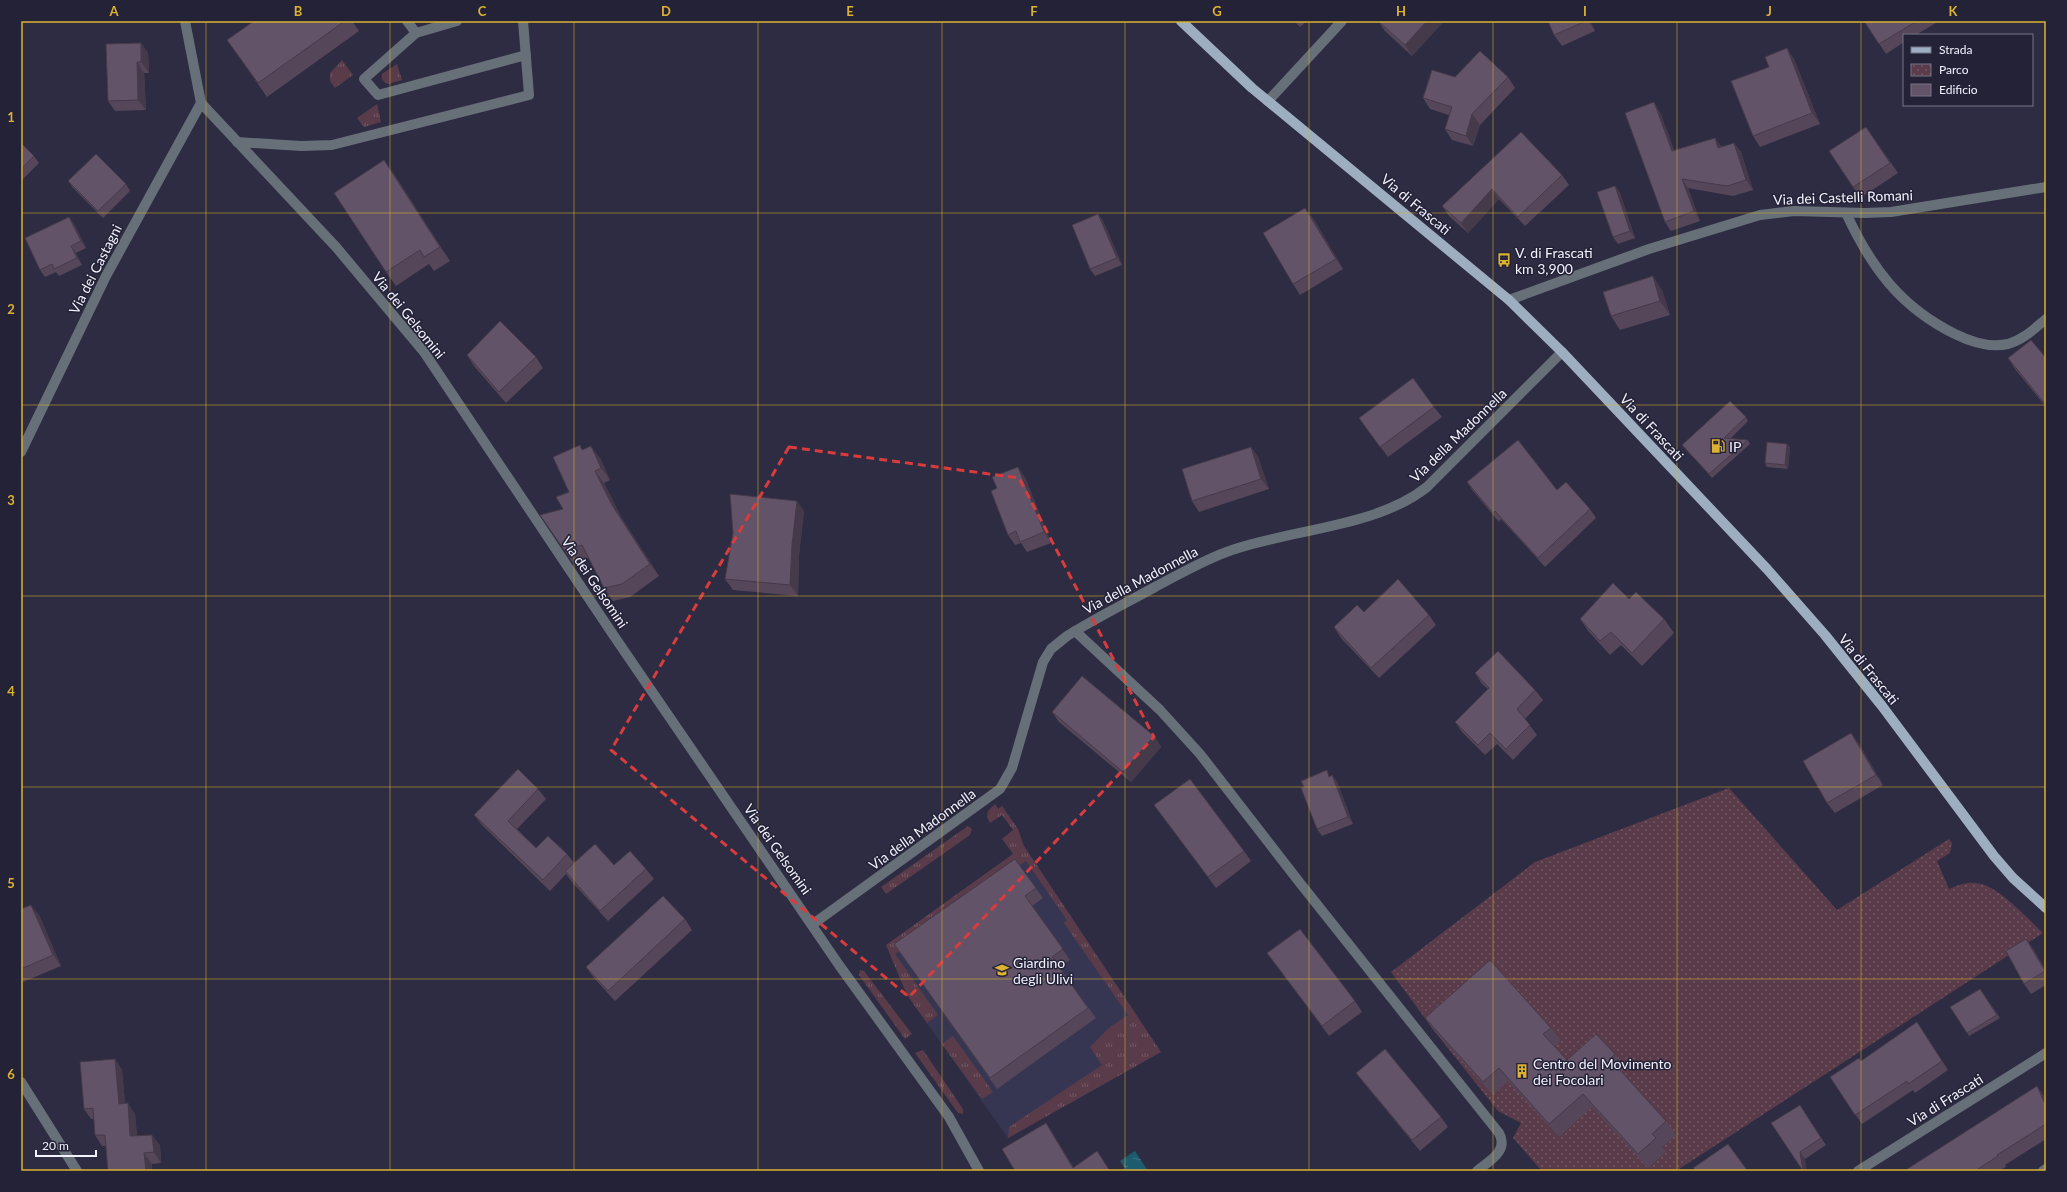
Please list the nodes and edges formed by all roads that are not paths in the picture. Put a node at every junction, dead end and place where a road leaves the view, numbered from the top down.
1 (186, 21) edge
2 (407, 21) edge
3 (457, 21) edge
4 (523, 21) edge
5 (1181, 21) edge
6 (1342, 21) edge
7 (416, 33) junction
8 (526, 55) junction
9 (1268, 101) junction
10 (201, 103) junction
11 (237, 142) junction
12 (2046, 187) edge
13 (1846, 212) junction
14 (1509, 300) junction
15 (2046, 320) edge
16 (1562, 352) junction
17 (21, 452) edge
18 (1075, 631) junction
19 (2046, 908) edge
20 (813, 924) junction
21 (2046, 1053) edge
22 (21, 1082) edge
23 (2046, 1169) edge
24 (77, 1171) edge
25 (979, 1171) edge
26 (1477, 1171) edge
27 (1858, 1171) edge
28 (2043, 1171) edge

1 - 10 street
2 - 7 street
3 - 7 street
4 - 8 street
5 - 9 main road, Via di Frascati
6 - 9 street
7 - 8 street
8 - 11 street
9 - 14 main road, Via di Frascati
10 - 11 street, Via dei Gelsomini
10 - 17 street, Via dei Castagni
11 - 20 street, Via dei Gelsomini
12 - 13 street, Via dei Castelli Romani
13 - 14 street, Via dei Castelli Romani
13 - 15 street
14 - 16 main road, Via di Frascati
16 - 18 street, Via della Madonnella
16 - 19 main road, Via di Frascati
18 - 20 street, Via della Madonnella
18 - 26 street
20 - 25 street, Via dei Gelsomini
21 - 27 street, Via di Frascati
22 - 24 street
23 - 28 street

